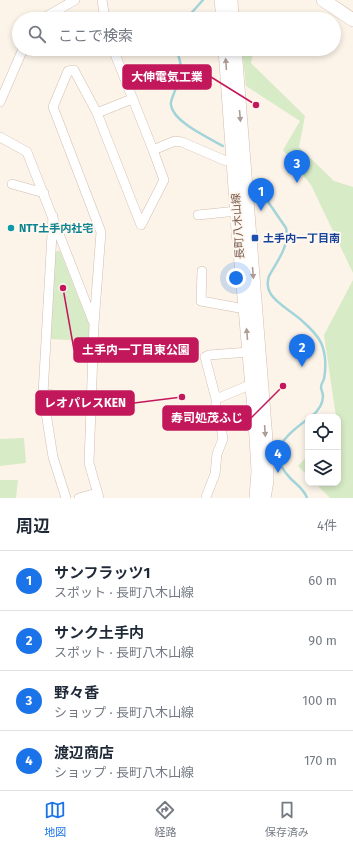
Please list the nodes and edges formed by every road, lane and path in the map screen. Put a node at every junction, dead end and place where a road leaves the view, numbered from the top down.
1 (75, 0) edge
2 (102, 0) edge
3 (323, 0) edge
4 (54, 12) edge
5 (104, 12) edge
6 (353, 20) edge
7 (20, 56) edge
8 (115, 56) edge
9 (226, 56) edge
10 (235, 56) edge
11 (132, 99) junction
12 (0, 102) edge
13 (97, 113) junction
14 (0, 137) edge
15 (153, 150) junction
16 (238, 161) junction
17 (12, 184) dead end
18 (44, 193) junction
19 (237, 211) junction
20 (198, 215) dead end
21 (53, 216) junction
22 (202, 271) dead end
23 (96, 291) junction
24 (83, 295) junction
25 (245, 309) junction
26 (94, 324) junction
27 (249, 352) junction
28 (252, 384) junction
29 (43, 394) junction
30 (91, 398) junction
31 (216, 399) junction
32 (98, 495) edge
33 (206, 497) edge
34 (66, 498) edge
35 (79, 498) edge
36 (256, 498) edge
37 (264, 498) edge

1 - 4 street
2 - 5 street
3 - 6 street
7 - 12 street
8 - 11 street
16 -> 9 street, 長町八木山線
10 -> 16 street
11 - 13 street
11 - 15 street
13 - 15 street
13 - 23 street
14 - 18 street
15 - 16 street
16 - 19 street, 長町八木山線
16 -> 37 street
17 - 18 street
18 - 21 street
19 - 20 street
19 - 25 street, 長町八木山線
21 - 24 street
21 - 29 street
22 - 25 street
23 - 24 street
23 - 26 street
24 - 26 street
27 -> 25 street, 長町八木山線
26 - 30 street
27 - 28 street, 長町八木山線
27 - 31 street
28 - 31 street
28 - 36 street, 長町八木山線
29 - 30 street
29 - 34 street
30 - 32 street
31 - 33 street
32 - 35 street

